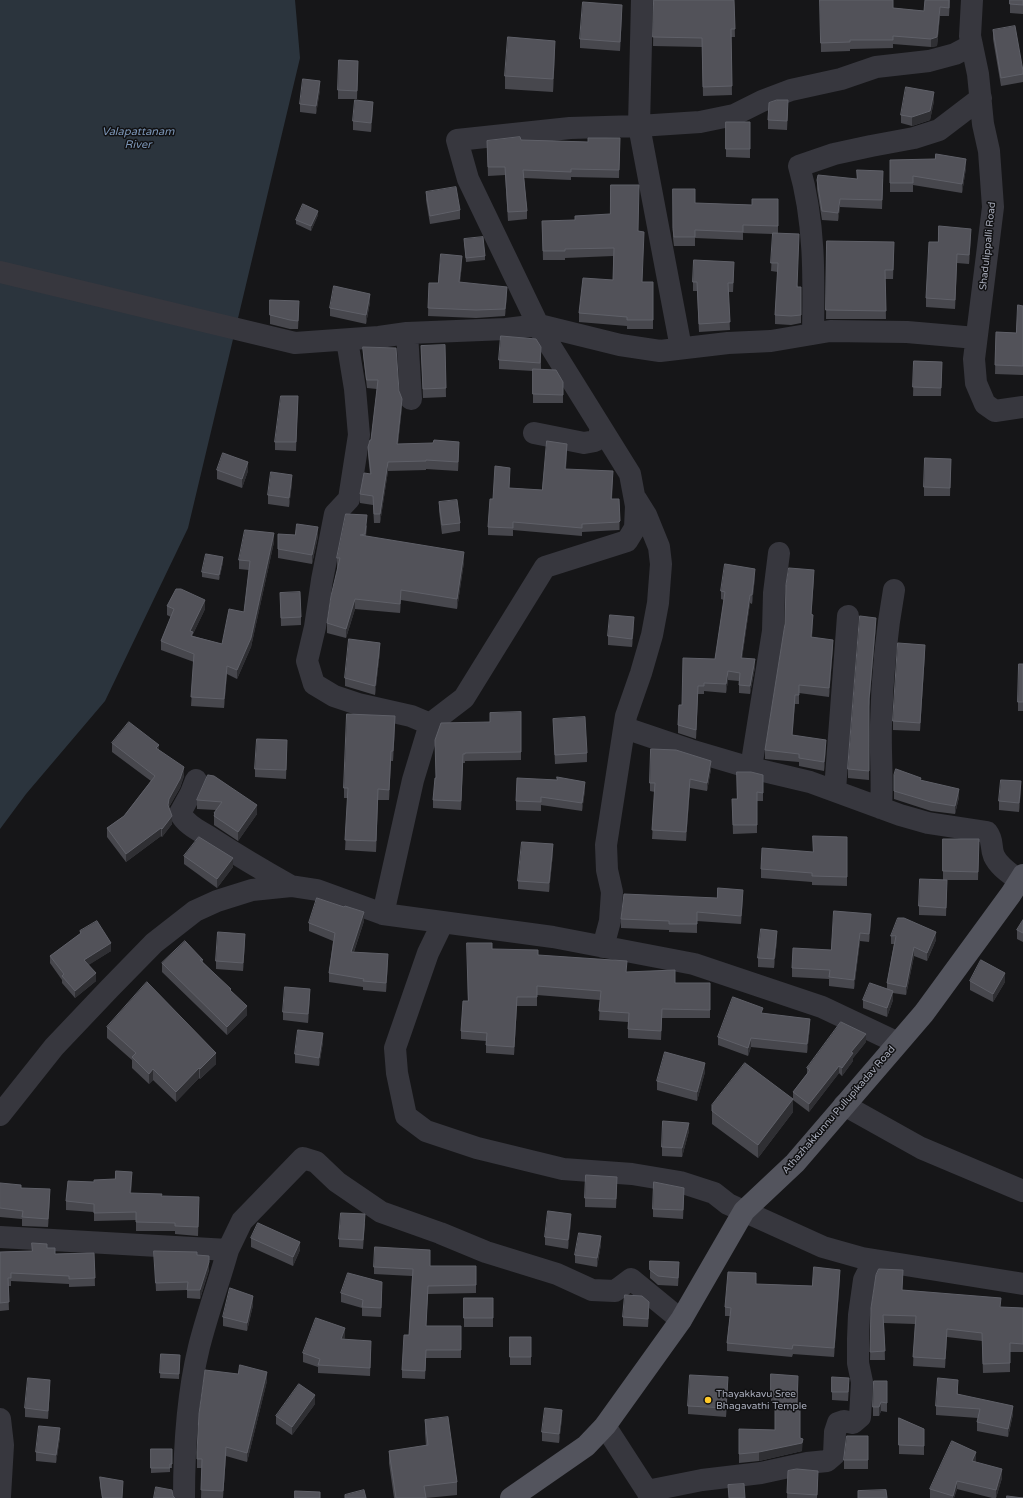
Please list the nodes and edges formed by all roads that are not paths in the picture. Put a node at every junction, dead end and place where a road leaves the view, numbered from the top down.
1 (642, 0) edge
2 (972, 0) edge
3 (972, 45) junction
4 (981, 98) junction
5 (639, 126) junction
6 (0, 272) edge
7 (539, 325) junction
8 (406, 333) junction
9 (813, 334) junction
10 (976, 338) junction
11 (347, 340) junction
12 (681, 348) junction
13 (411, 400) dead end
14 (1023, 408) edge
15 (601, 428) junction
16 (534, 434) dead end
17 (634, 495) junction
18 (779, 553) dead end
19 (894, 590) dead end
20 (848, 616) dead end
21 (430, 724) junction
22 (625, 728) junction
23 (751, 768) junction
24 (196, 780) dead end
25 (835, 790) junction
26 (881, 808) junction
27 (291, 886) junction
28 (1019, 888) edge
29 (383, 914) junction
30 (443, 922) junction
31 (603, 947) junction
32 (898, 1043) junction
33 (844, 1105) junction
34 (0, 1115) edge
35 (1023, 1191) edge
36 (744, 1211) junction
37 (0, 1237) edge
38 (228, 1250) junction
39 (874, 1260) junction
40 (1023, 1284) edge
41 (682, 1320) junction
42 (0, 1419) edge
43 (605, 1426) junction
44 (649, 1494) edge
45 (0, 1496) edge
46 (184, 1498) edge
47 (511, 1498) edge

1 - 5 street
2 - 3 street, Shadulippalli Road
3 - 4 street, Shadulippalli Road
3 - 5 street
4 - 9 street
4 - 10 street, Shadulippalli Road
5 - 7 street
5 - 12 street
6 - 11 street
7 - 8 street
7 - 12 street
7 - 15 street
8 - 11 street
8 - 13 street
9 - 10 street
9 - 12 street
10 - 14 street, Shadulippalli Road
11 - 21 street
15 - 16 street
15 - 17 street
17 - 21 street
17 - 22 street
18 - 23 street
19 - 26 street
20 - 25 street
21 - 29 street
22 - 23 street
22 - 31 street
23 - 25 street
24 - 27 street
25 - 26 street
26 - 28 street
27 - 29 street
27 - 34 street
28 - 32 main road, Athazhakkunnu Pullupikadav Road
29 - 30 street
30 - 31 street
30 - 36 street
31 - 32 street
32 - 33 main road, Athazhakkunnu Pullupikadav Road
33 - 35 street
33 - 36 main road, Athazhakkunnu Pullupikadav Road
36 - 39 street
36 - 41 main road, Athazhakkunnu Pullupikadav Road
37 - 38 street
38 - 41 street
38 - 46 street
39 - 40 street
39 - 44 street
41 - 43 main road, Athazhakkunnu Pullupikadav Road
42 - 45 street
43 - 44 street
43 - 47 main road, Athazhakkunnu Pullupikadav Road

